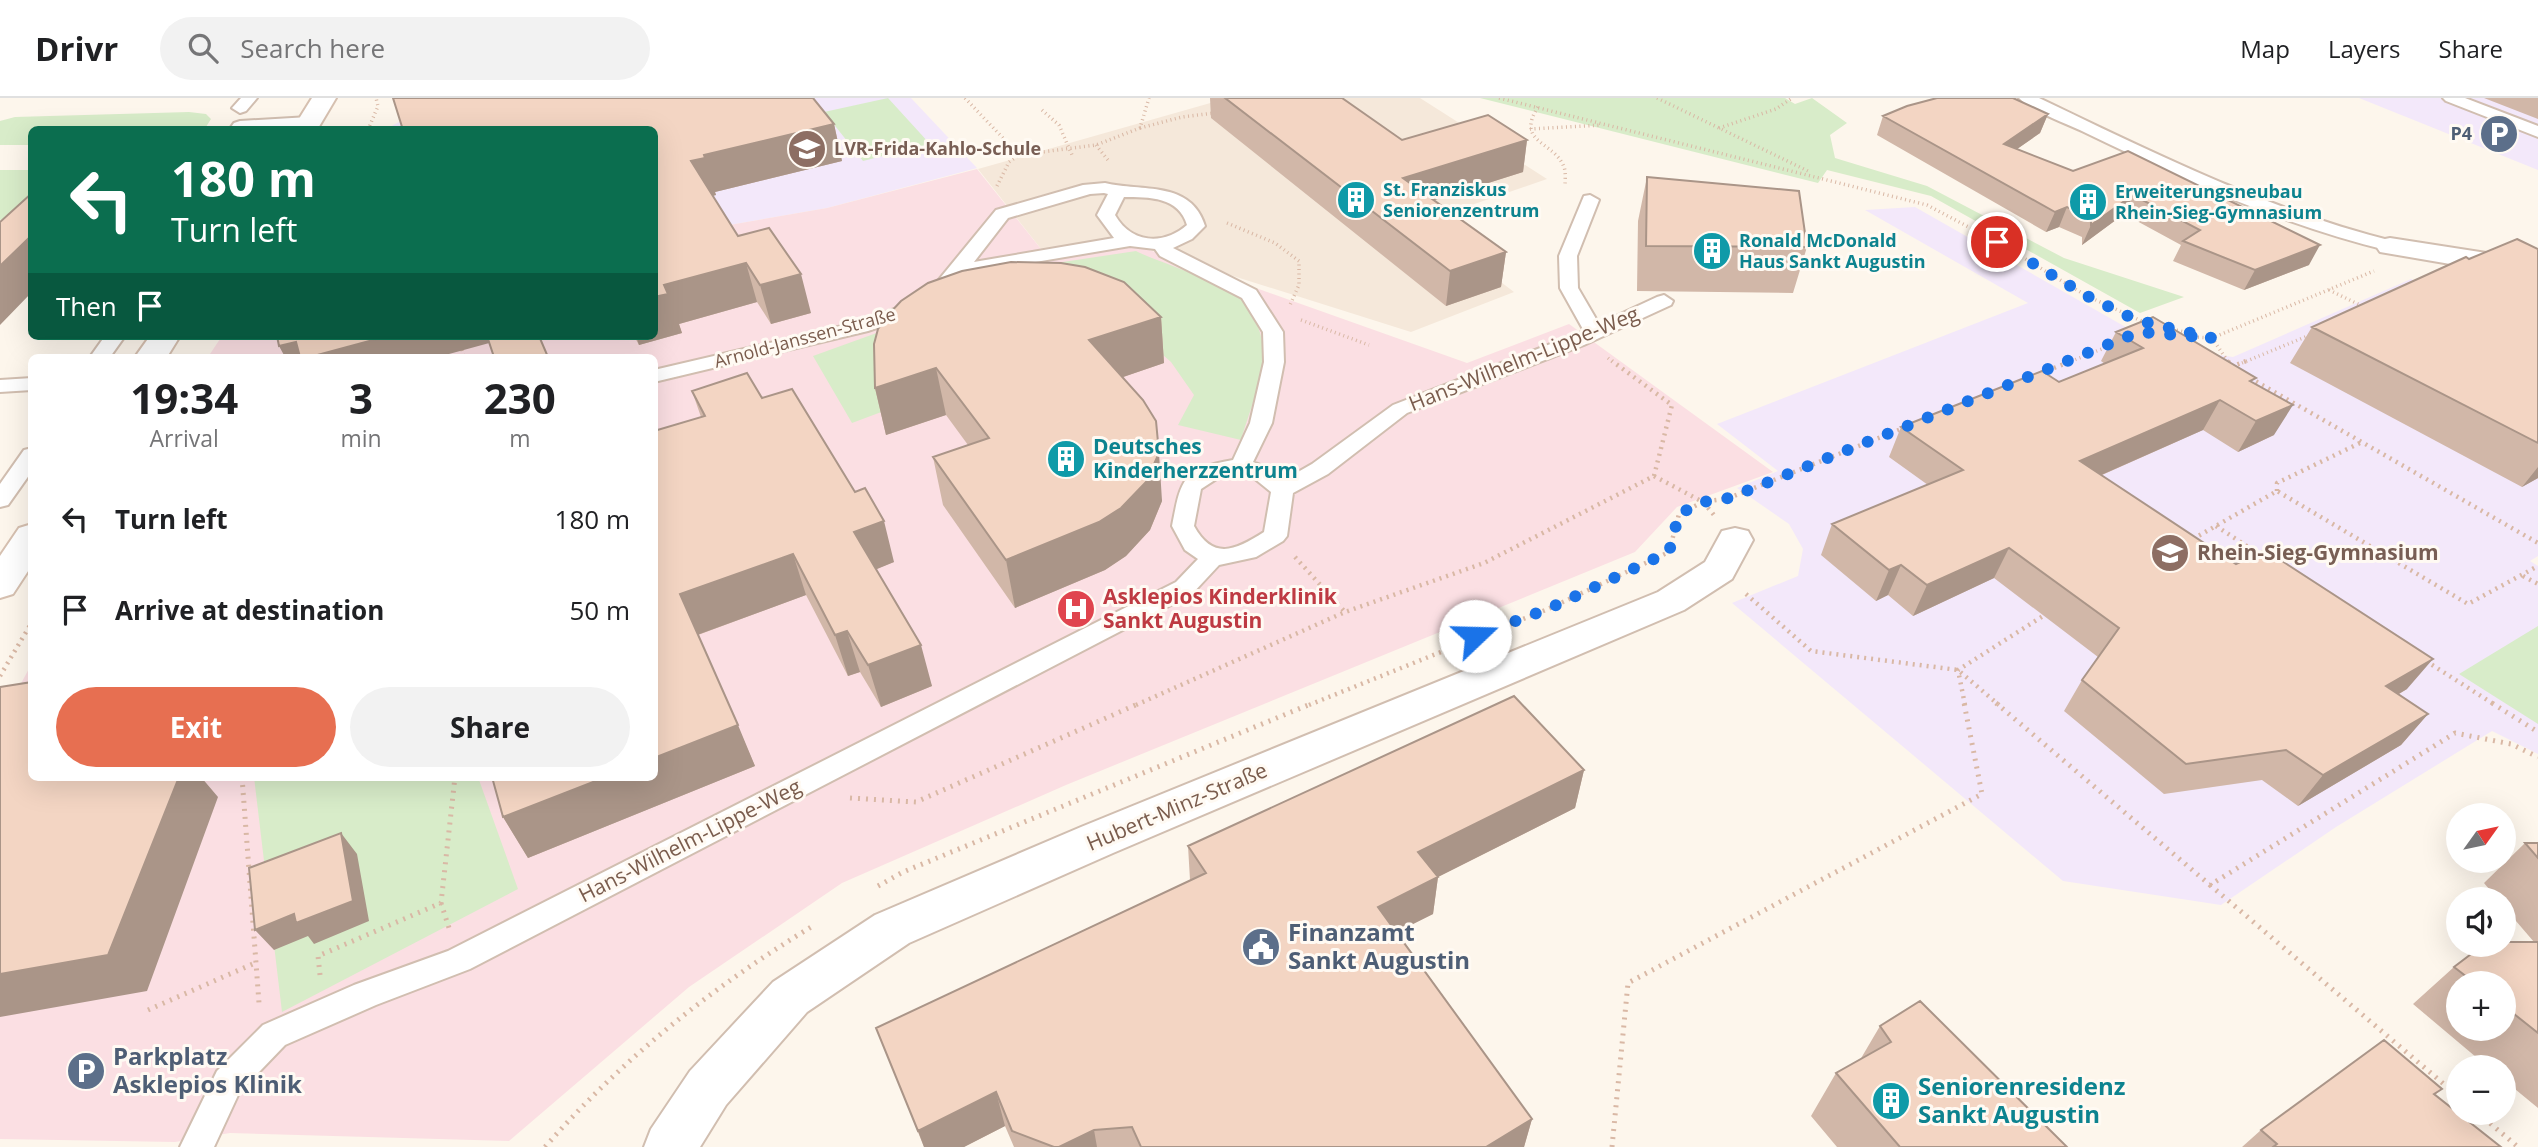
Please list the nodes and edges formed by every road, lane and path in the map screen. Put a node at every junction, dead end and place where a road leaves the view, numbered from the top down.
1 (324, 98) edge
2 (376, 98) edge
3 (965, 98) edge
4 (1149, 98) edge
5 (1499, 98) edge
6 (1657, 98) edge
7 (1792, 98) edge
8 (2027, 98) edge
9 (2451, 98) edge
10 (1042, 110) dead end
11 (1219, 112) dead end
12 (1606, 124) junction
13 (240, 126) edge
14 (307, 126) edge
15 (370, 126) edge
16 (1140, 128) junction
17 (1718, 128) junction
18 (1530, 129) dead end
19 (2538, 132) edge
20 (1069, 149) junction
21 (1019, 155) junction
22 (1072, 155) dead end
23 (1820, 177) junction
24 (996, 187) dead end
25 (1118, 192) junction
26 (1590, 200) dead end
27 (1226, 223) dead end
28 (1130, 240) junction
29 (1160, 244) junction
30 (2401, 248) junction
31 (959, 270) junction
32 (2538, 270) edge
33 (2328, 290) junction
34 (1664, 301) dead end
35 (2364, 307) edge
36 (1286, 315) junction
37 (2149, 323) edge
38 (2161, 326) edge
39 (1273, 332) junction
40 (2163, 334) edge
41 (2313, 334) dead end
42 (1586, 337) junction
43 (2212, 338) junction
44 (2122, 341) edge
45 (1369, 345) dead end
46 (462, 350) dead end
47 (463, 354) edge
48 (2231, 367) junction
49 (658, 375) edge
50 (2034, 376) edge
51 (28, 384) edge
52 (0, 386) edge
53 (1909, 425) edge
54 (2363, 442) junction
55 (28, 461) edge
56 (1241, 465) junction
57 (1654, 477) junction
58 (1282, 490) junction
59 (2277, 491) junction
60 (0, 500) edge
61 (1703, 502) junction
62 (2216, 526) junction
63 (1275, 536) junction
64 (28, 542) edge
65 (2538, 542) edge
66 (2182, 544) edge
67 (1727, 555) joint
68 (1213, 557) junction
69 (2273, 563) edge
70 (2538, 566) edge
71 (2522, 575) junction
72 (2538, 584) edge
73 (0, 585) edge
74 (1345, 612) junction
75 (2043, 616) dead end
76 (28, 629) edge
77 (2423, 659) edge
78 (1958, 670) junction
79 (0, 676) edge
80 (1318, 700) dead end
81 (2538, 732) edge
82 (2538, 757) edge
83 (242, 781) edge
84 (455, 781) edge
85 (783, 793) junction
86 (2210, 885) junction
87 (255, 963) junction
88 (320, 979) dead end
89 (148, 1010) dead end
90 (260, 1012) dead end
91 (2446, 1086) edge
92 (2492, 1125) edge
93 (197, 1147) edge
94 (670, 1147) edge
95 (1612, 1147) edge
96 (2518, 1147) edge

1 - 14 street
2 - 15 path
3 - 21 path
4 - 16 path
5 - 12 path
6 - 17 path
7 - 17 path
8 - 30 lane
9 - 19 lane
10 - 20 path
11 - 16 path
12 - 18 path
12 - 23 path
13 - 14 lane
16 - 20 path
17 - 23 path
20 - 21 path
20 - 22 path
21 - 24 path
23 - 37 path
25 - 28 lane
25 - 29 lane, Arnold-Janssen-Straße
25 - 31 lane, Arnold-Janssen-Straße
26 - 42 lane
27 - 36 path
28 - 29 lane
28 - 31 lane
29 - 39 lane
30 - 32 street
30 - 33 path
31 - 49 lane, Arnold-Janssen-Straße
33 - 35 path
33 - 43 path
34 - 42 lane, Hans-Wilhelm-Lippe-Weg
36 - 39 path
36 - 45 path
38 - 43 path
39 - 56 lane
40 - 43 path
41 - 48 path
42 - 57 path
42 - 58 lane, Hans-Wilhelm-Lippe-Weg
43 - 48 path
44 - 50 path
46 - 47 path
48 - 54 path
51 - 52 lane
53 - 61 path
54 - 59 path
54 - 65 path
55 - 60 lane
56 - 58 lane
56 - 68 lane
57 - 61 path
57 - 74 path
58 - 63 lane
59 - 62 path
59 - 71 path
61 - 80 path
62 - 66 path
62 - 69 path
63 - 68 lane
63 - 74 path
64 - 73 street
67 - 78 path
67 - 94 street, Hubert-Minz-Straße
68 - 85 lane, Hans-Wilhelm-Lippe-Weg
70 - 71 path
71 - 72 path
74 - 85 path
75 - 78 path
76 - 79 path
77 - 81 path
78 - 86 path
78 - 95 path
82 - 86 path
83 - 87 path
84 - 88 path
85 - 93 lane, Hans-Wilhelm-Lippe-Weg
86 - 91 path
87 - 89 path
87 - 90 path
92 - 96 path

